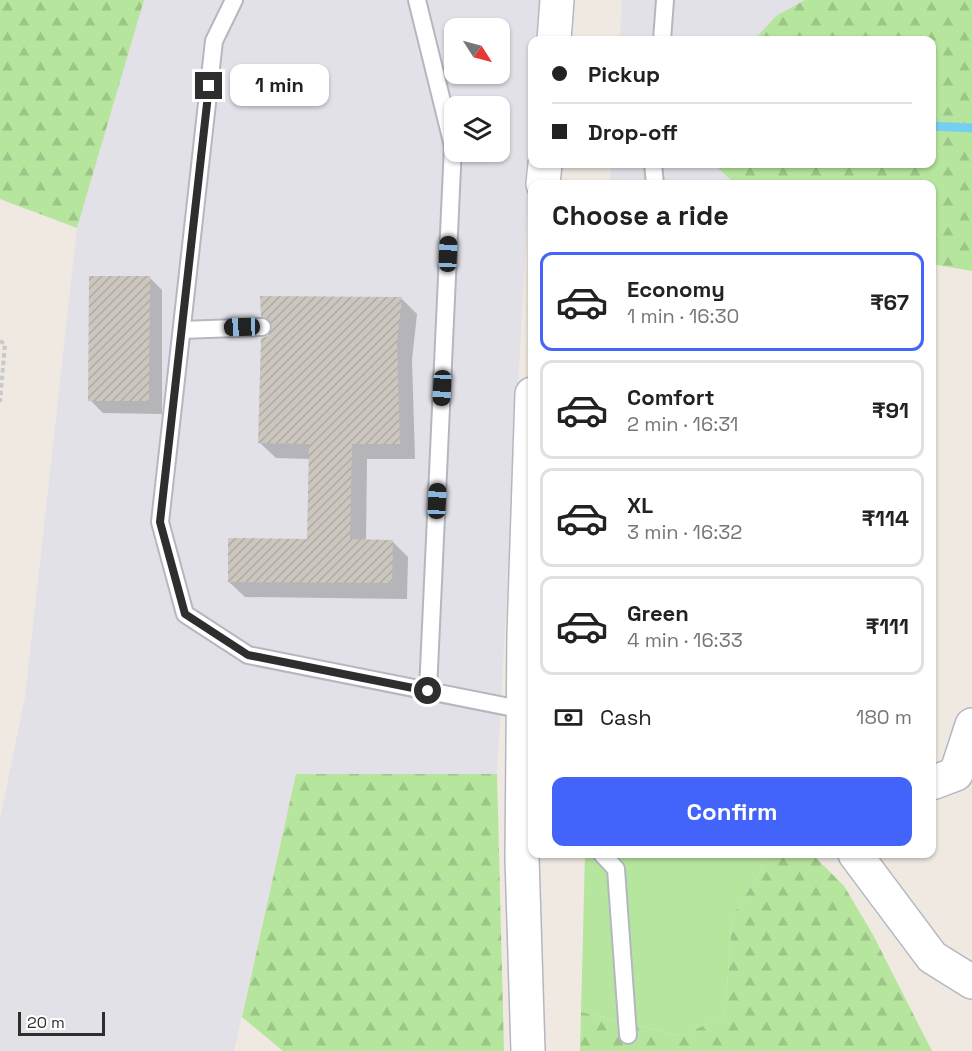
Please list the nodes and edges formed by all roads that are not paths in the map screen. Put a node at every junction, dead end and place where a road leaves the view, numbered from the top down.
1 (234, 0) edge
2 (417, 0) edge
3 (557, 0) edge
4 (665, 0) edge
5 (554, 36) edge
6 (662, 36) edge
7 (262, 327) dead end
8 (182, 330) junction
9 (528, 609) edge
10 (428, 691) junction
11 (524, 710) junction
12 (972, 725) edge
13 (936, 782) edge
14 (528, 822) edge
15 (606, 858) edge
16 (858, 858) edge
17 (972, 982) edge
18 (628, 1035) dead end
19 (528, 1051) edge

1 - 8 lane
2 - 10 lane
3 - 5 street
4 - 6 lane
7 - 8 lane
8 - 10 lane
9 - 11 street
10 - 11 lane
11 - 14 street
12 - 13 street
14 - 19 street
15 - 18 lane
16 - 17 street

